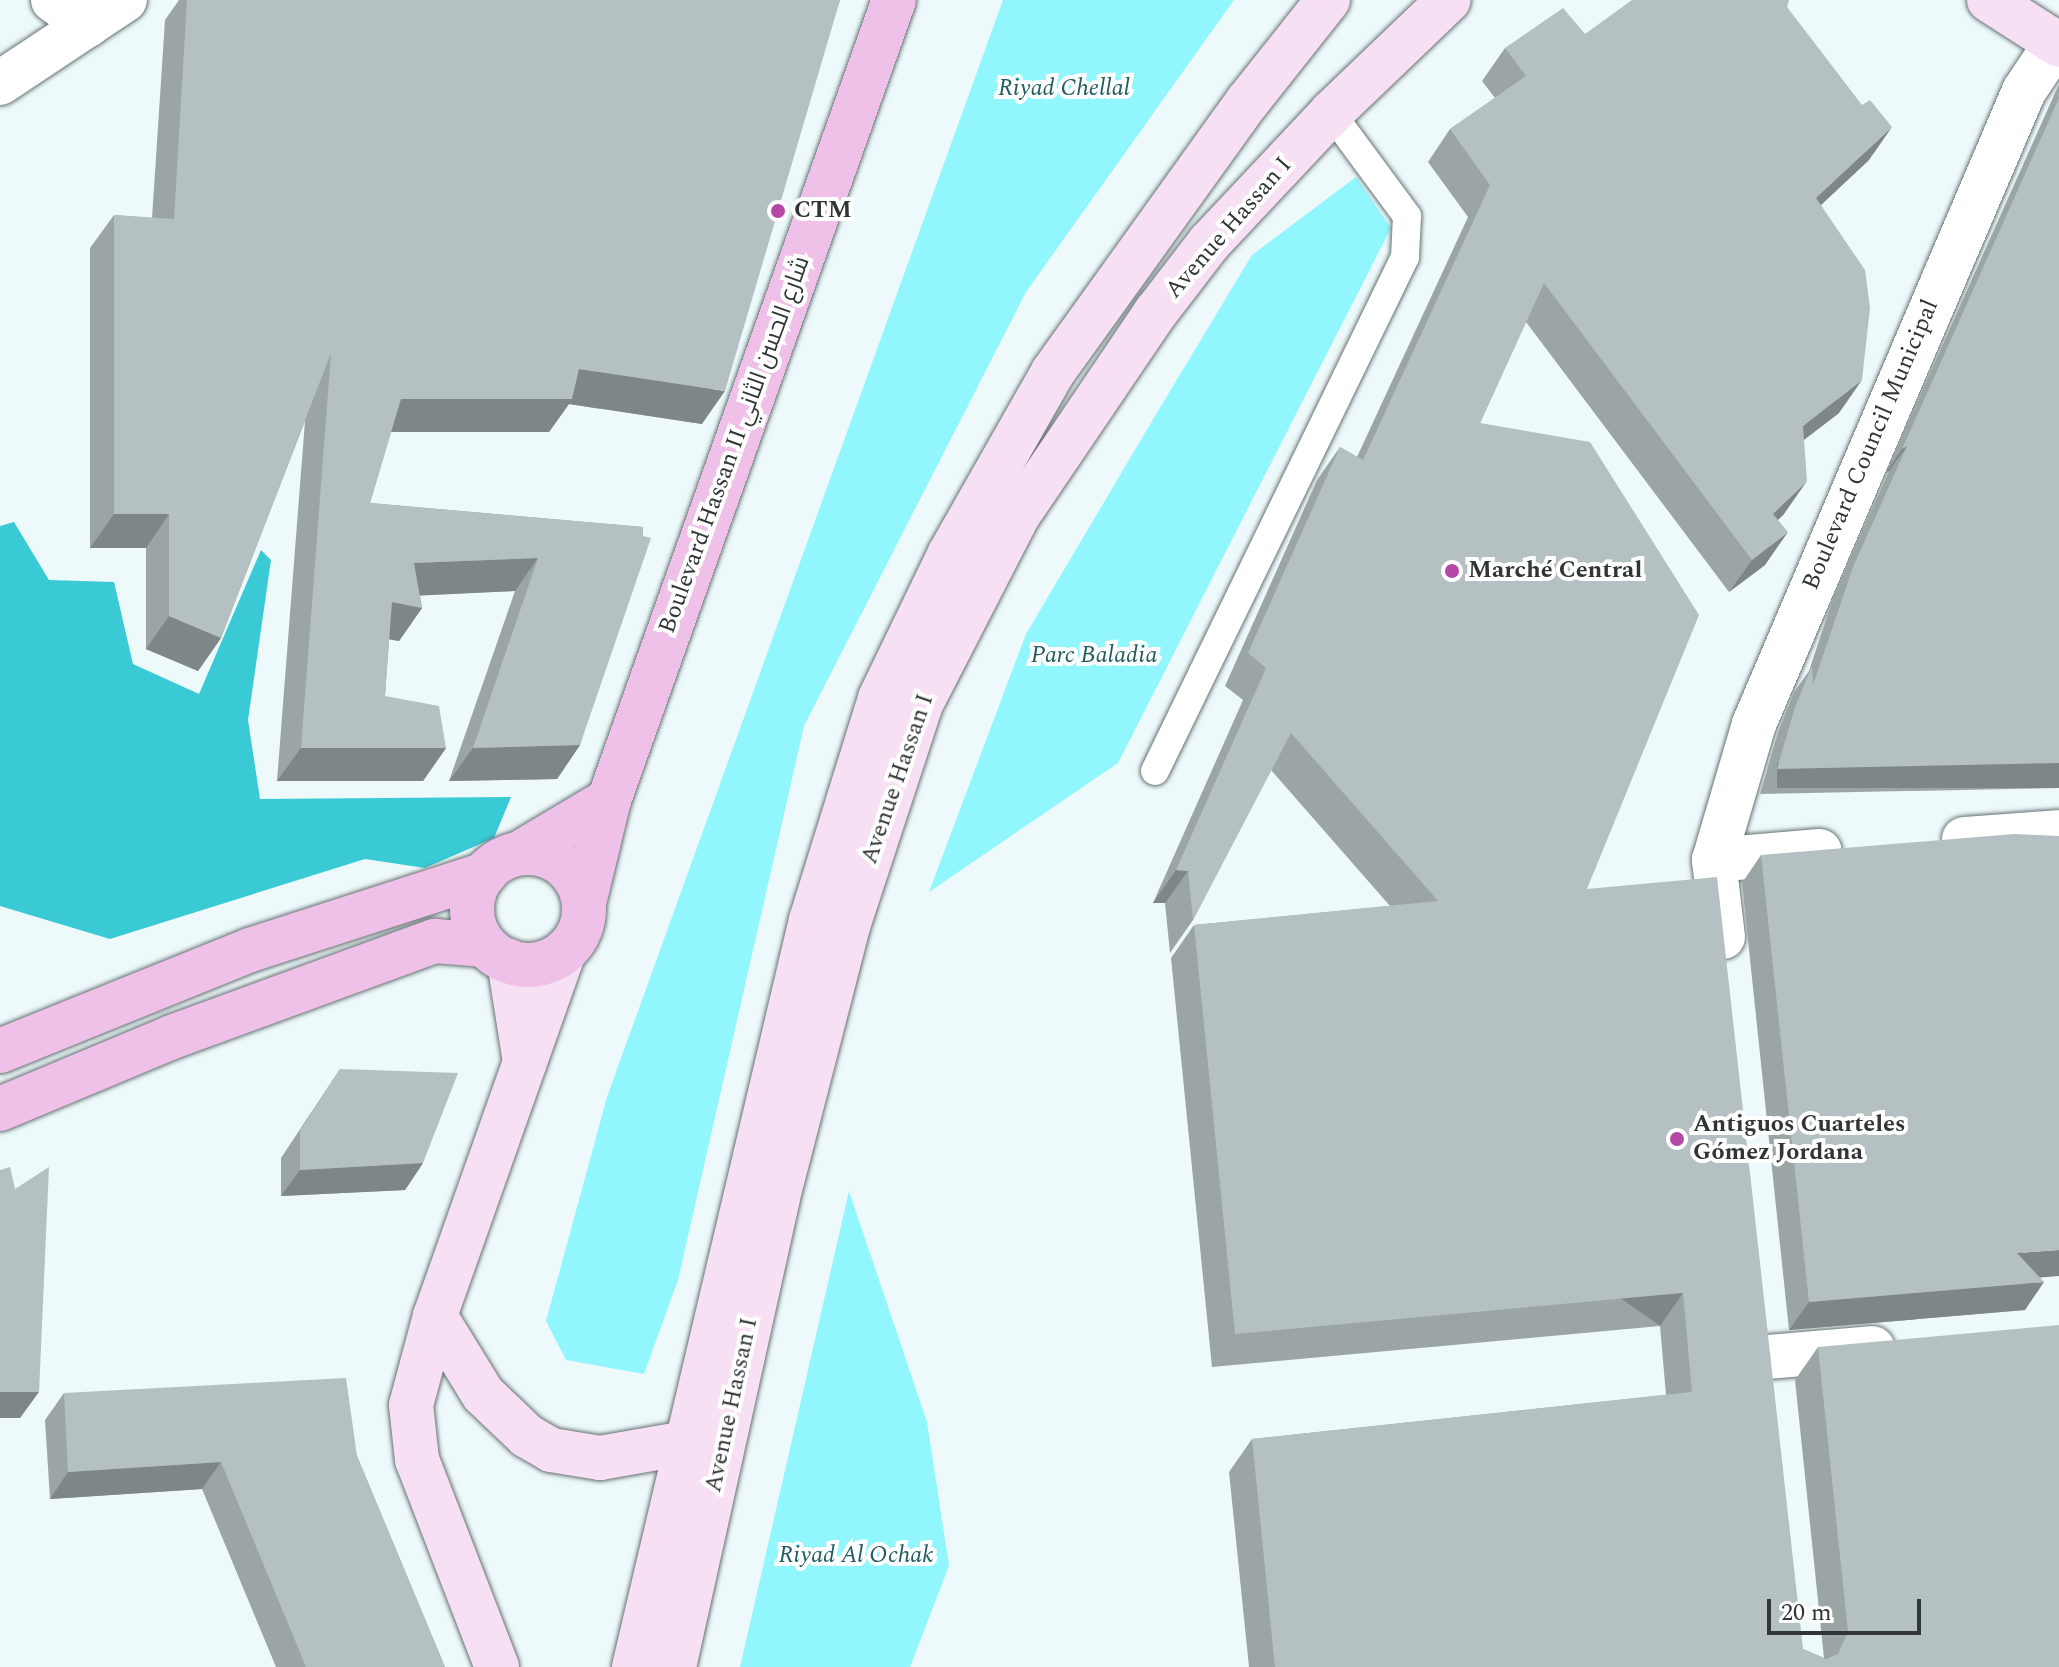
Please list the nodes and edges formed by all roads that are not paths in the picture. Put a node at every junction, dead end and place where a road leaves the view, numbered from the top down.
1 (53, 0) edge
2 (125, 0) edge
3 (894, 0) edge
4 (1328, 0) edge
5 (1449, 0) edge
6 (1989, 0) edge
7 (88, 25) junction
8 (2058, 42) edge
9 (0, 83) edge
10 (1331, 113) junction
11 (1155, 771) dead end
12 (609, 800) junction
13 (2059, 832) edge
14 (1918, 843) edge
15 (1855, 848) edge
16 (1714, 860) junction
17 (502, 863) junction
18 (584, 903) junction
19 (564, 952) junction
20 (497, 953) junction
21 (1728, 984) edge
22 (0, 1051) edge
23 (526, 1067) junction
24 (0, 1109) edge
25 (1763, 1310) edge
26 (435, 1316) junction
27 (1921, 1344) edge
28 (1768, 1357) junction
29 (1773, 1403) edge
30 (685, 1443) junction
31 (497, 1667) edge
32 (634, 1667) edge
33 (674, 1667) edge

1 - 7 street
2 - 7 street
3 - 12 main road, Boulevard Hassan II شارع الحسن الثاني
4 - 30 main road, Avenue Hassan I
5 - 10 main road, Avenue Hassan I
6 - 8 main road
7 - 9 street
8 - 16 street, Boulevard Council Municipal
10 - 11 lane
10 - 33 main road, Avenue Hassan I
12 - 17 main road
12 - 18 main road, Boulevard Hassan II شارع الحسن الثاني
13 - 14 street
15 - 16 street
16 - 21 street
17 - 18 main road
17 - 20 main road
17 - 22 main road
18 - 19 main road
19 - 20 main road
19 - 23 main road
20 - 23 main road
20 - 24 main road
23 - 26 main road
25 - 28 street
26 - 30 main road
26 - 31 main road
27 - 28 street
28 - 29 street
30 - 32 main road, Avenue Hassan I

